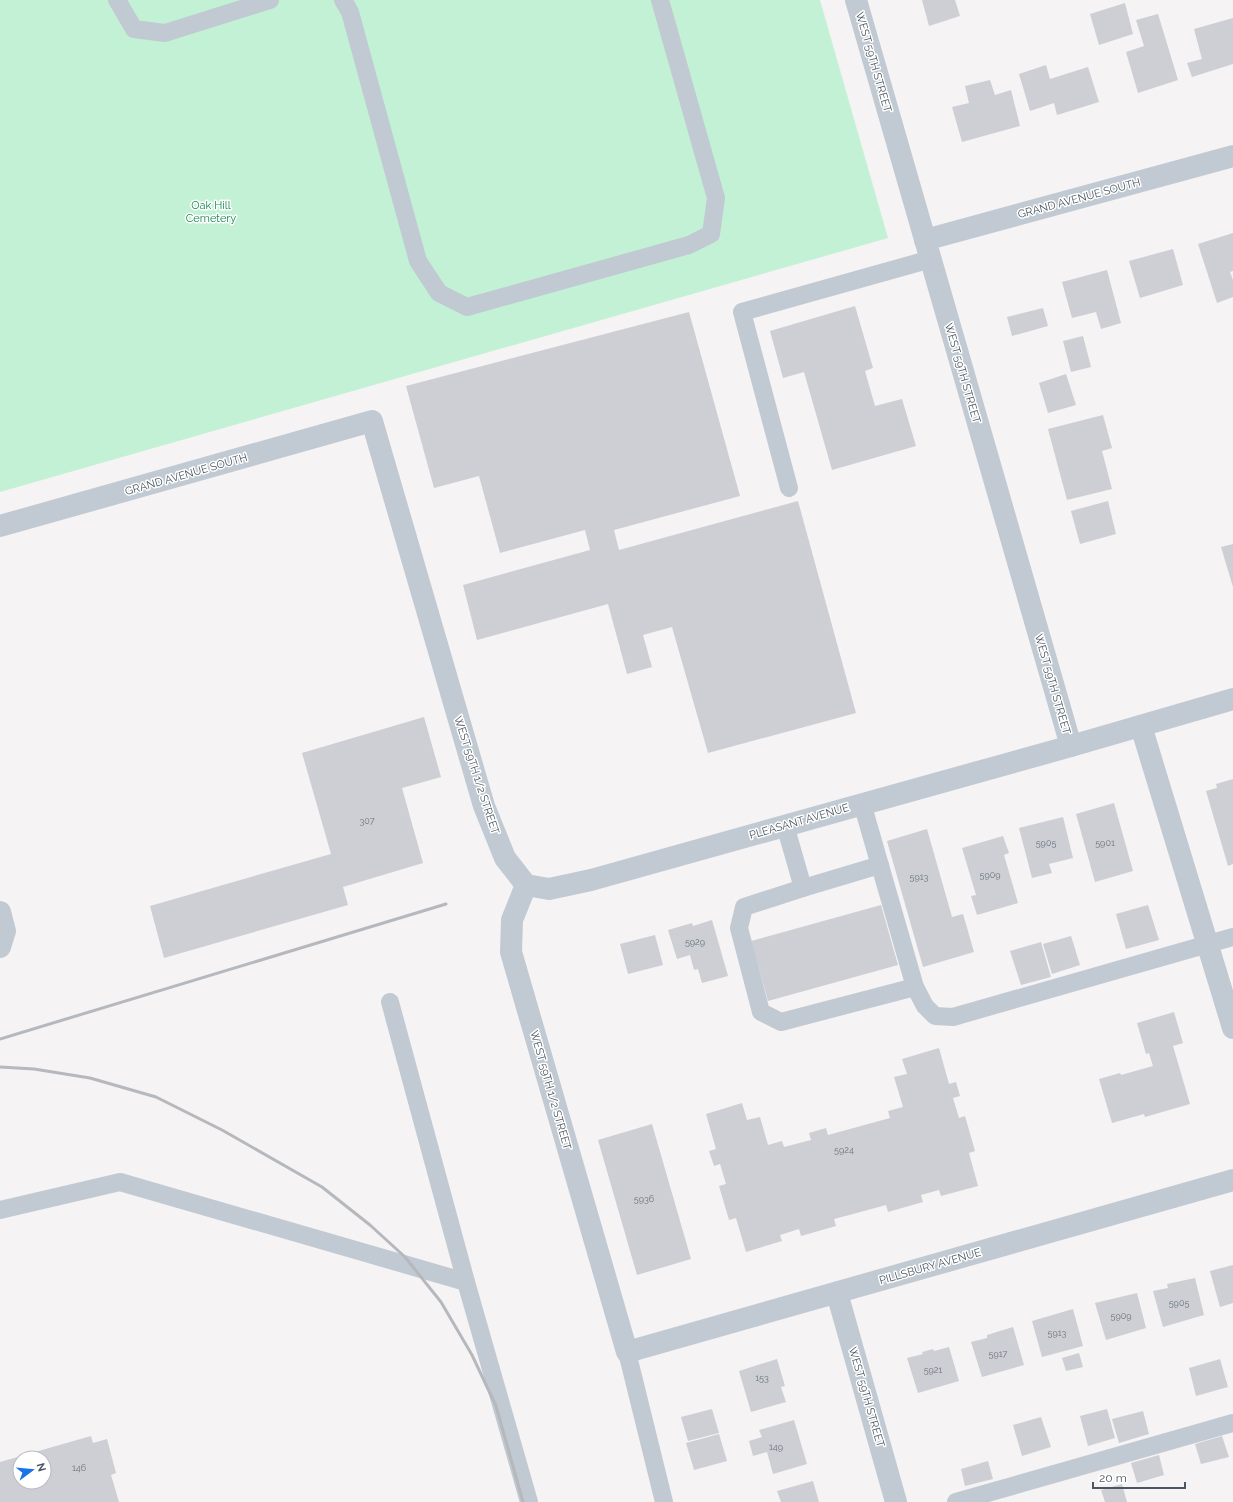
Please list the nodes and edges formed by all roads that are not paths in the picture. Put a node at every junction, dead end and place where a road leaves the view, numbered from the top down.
1 (117, 0) edge
2 (270, 0) edge
3 (343, 0) edge
4 (660, 0) edge
5 (856, 0) edge
6 (1233, 156) edge
7 (928, 249) junction
8 (372, 421) joint
9 (789, 488) dead end
10 (0, 526) edge
11 (1233, 699) edge
12 (1141, 726) junction
13 (1071, 746) junction
14 (862, 803) junction
15 (785, 825) junction
16 (880, 865) junction
17 (526, 884) junction
18 (803, 888) junction
19 (0, 912) edge
20 (1233, 937) edge
21 (1208, 944) junction
22 (0, 947) edge
23 (915, 987) junction
24 (390, 1002) dead end
25 (1233, 1028) edge
26 (1233, 1180) edge
27 (0, 1210) edge
28 (466, 1282) junction
29 (837, 1293) junction
30 (627, 1352) junction
31 (1233, 1423) edge
32 (529, 1502) edge
33 (664, 1502) edge
34 (896, 1502) edge
35 (956, 1502) edge

1 - 2 lane
3 - 4 lane
5 - 7 street, WEST 59TH STREET
6 - 7 street, GRAND AVENUE SOUTH
7 - 9 lane
7 - 13 street, WEST 59TH STREET
8 - 10 street, GRAND AVENUE SOUTH
8 - 17 street, WEST 59TH 1/2 STREET
11 - 12 street
12 - 13 street, PLEASANT AVENUE
12 - 21 street
13 - 14 street, PLEASANT AVENUE
14 - 15 street, PLEASANT AVENUE
14 - 16 lane
15 - 17 street, PLEASANT AVENUE
15 - 18 lane
16 - 18 lane
16 - 23 lane
17 - 30 street, WEST 59TH 1/2 STREET
18 - 23 lane
19 - 22 street
20 - 21 lane
21 - 23 lane
21 - 25 street
24 - 28 lane
26 - 29 street, PILLSBURY AVENUE
27 - 28 lane
28 - 32 lane
29 - 30 street, PILLSBURY AVENUE
29 - 34 street, WEST 59TH STREET
30 - 33 lane
31 - 35 lane

